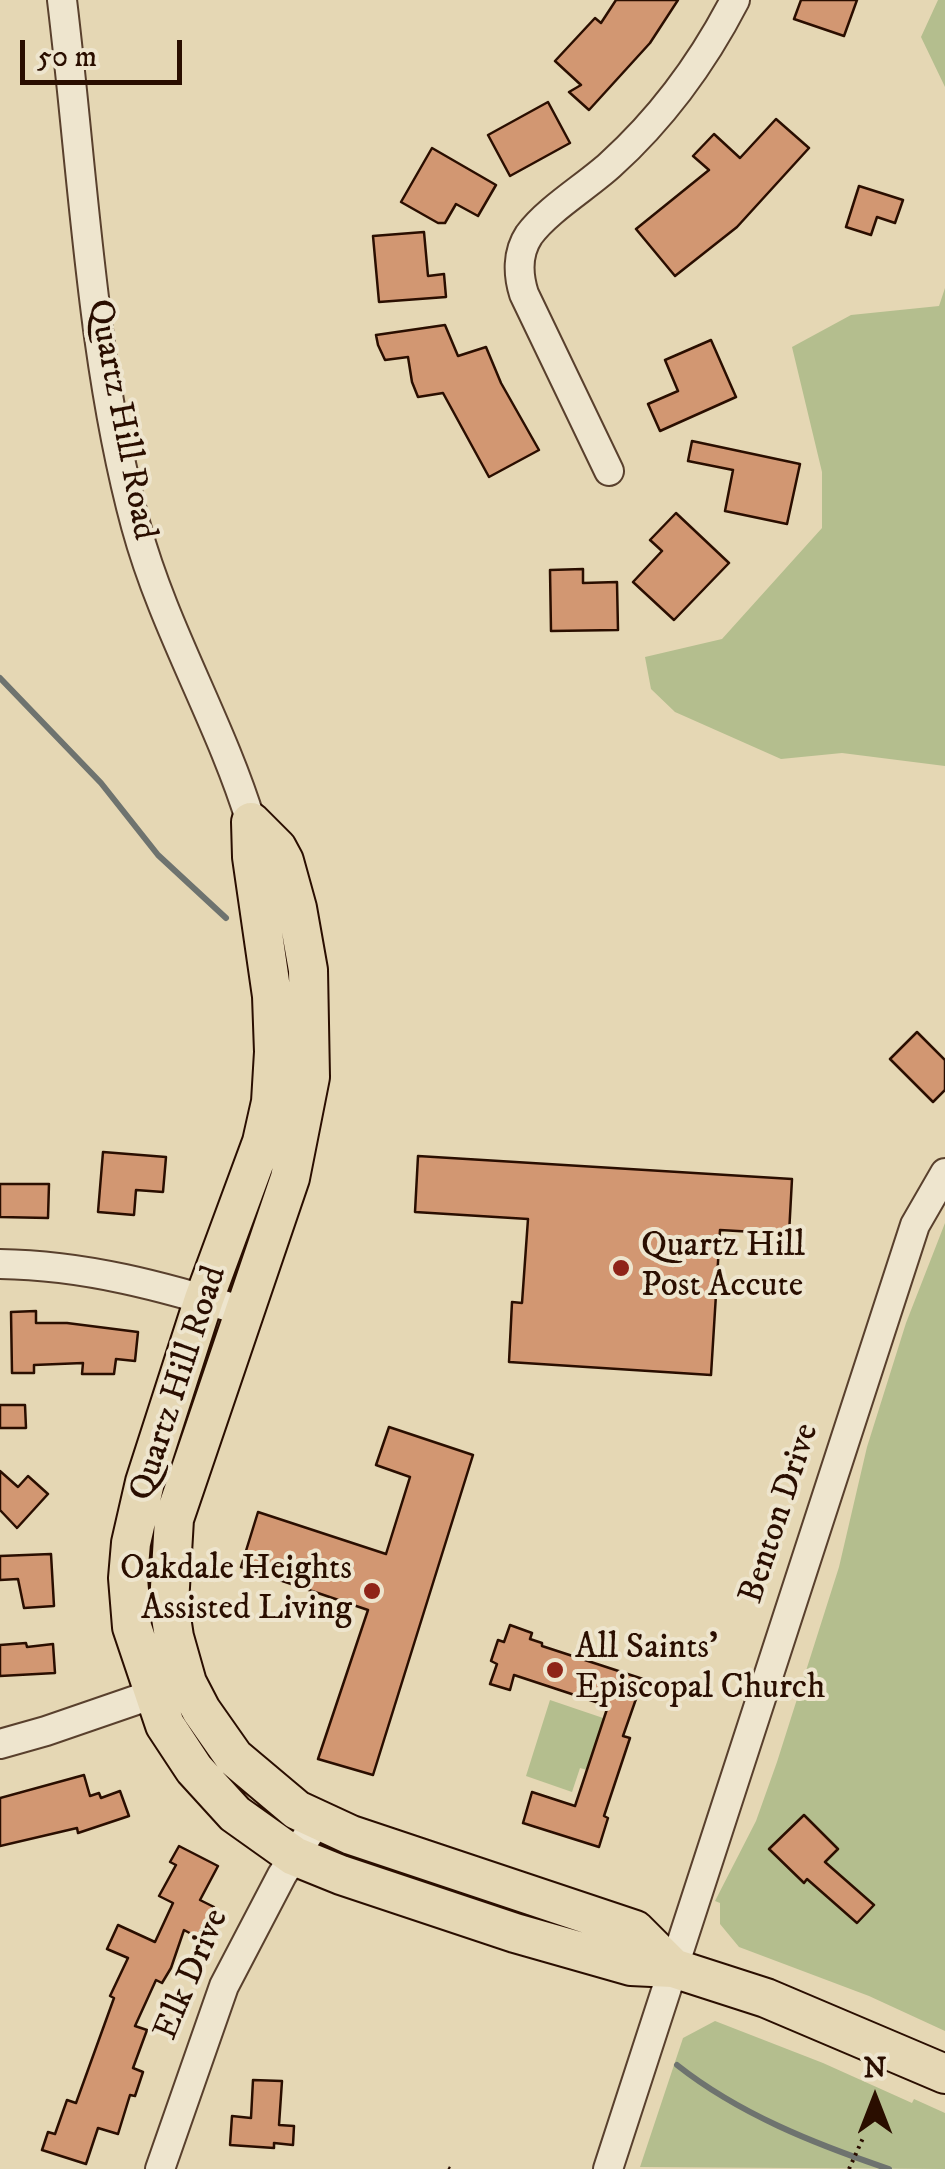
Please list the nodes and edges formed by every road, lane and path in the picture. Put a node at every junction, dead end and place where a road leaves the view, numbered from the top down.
1 (62, 0) edge
2 (734, 0) edge
3 (609, 471) dead end
4 (251, 822) junction
5 (945, 1173) edge
6 (0, 1264) edge
7 (204, 1299) junction
8 (246, 1312) junction
9 (170, 1688) junction
10 (0, 1744) edge
11 (317, 1821) junction
12 (294, 1856) junction
13 (673, 1968) junction
14 (945, 2074) edge
15 (863, 2138) dead end
16 (160, 2169) edge
17 (608, 2169) edge
18 (849, 2169) edge

1 - 4 street, Quartz Hill Road
2 - 3 street
4 - 7 main road, Quartz Hill Road
4 - 8 main road, Quartz Hill Road
5 - 13 street, Benton Drive
6 - 7 street
7 - 8 street
7 - 9 main road, Quartz Hill Road
8 - 9 main road, Quartz Hill Road
9 - 10 street
9 - 11 main road, Quartz Hill Road
9 - 12 main road, Quartz Hill Road
11 - 12 street, Elk Drive
11 - 13 main road, Quartz Hill Road
12 - 13 main road, Quartz Hill Road
12 - 16 street, Elk Drive
13 - 14 main road, Quartz Hill Road
13 - 17 street, Benton Drive
15 - 18 path

